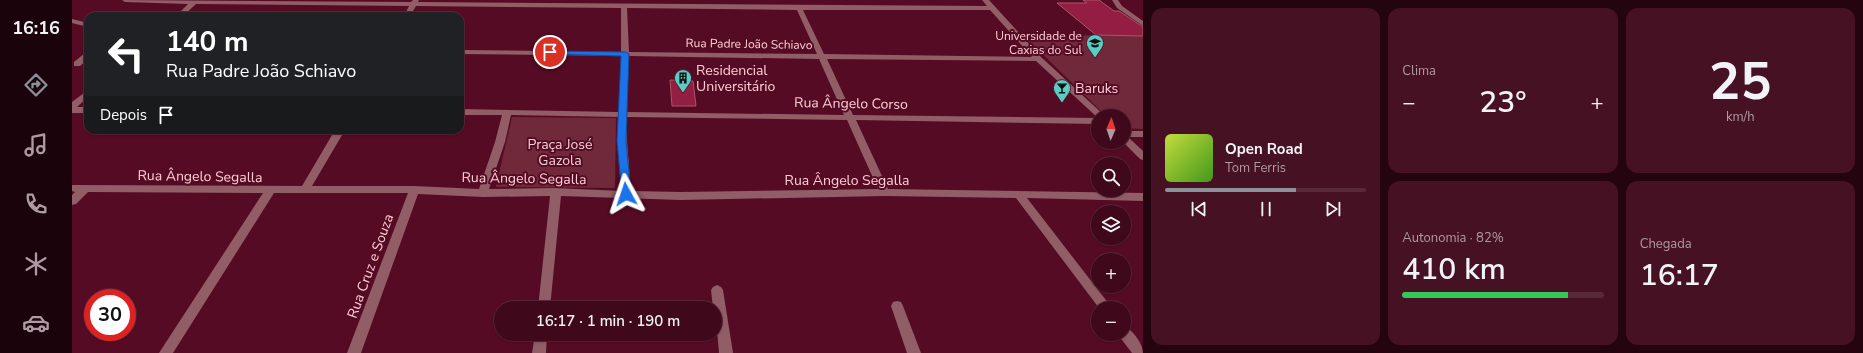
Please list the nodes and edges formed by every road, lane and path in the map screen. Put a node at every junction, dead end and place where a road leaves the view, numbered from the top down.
1 (125, 0) edge
2 (980, 0) edge
3 (985, 0) edge
4 (1115, 0) edge
5 (196, 1) edge
6 (415, 2) edge
7 (624, 7) junction
8 (799, 8) junction
9 (992, 9) junction
10 (184, 12) edge
11 (409, 12) edge
12 (72, 21) edge
13 (84, 24) edge
14 (1143, 24) edge
15 (464, 52) edge
16 (625, 54) junction
17 (823, 57) junction
18 (84, 58) edge
19 (1038, 59) junction
20 (77, 64) dead end
21 (84, 98) edge
22 (72, 109) edge
23 (1093, 109) edge
24 (84, 110) edge
25 (464, 112) edge
26 (507, 112) junction
27 (622, 113) junction
28 (851, 117) junction
29 (1091, 121) edge
30 (338, 134) edge
31 (1131, 134) edge
32 (1143, 134) edge
33 (1131, 145) edge
34 (1143, 158) edge
35 (72, 188) edge
36 (84, 189) junction
37 (270, 190) junction
38 (305, 190) junction
39 (414, 190) junction
40 (556, 192) junction
41 (885, 192) junction
42 (483, 193) junction
43 (626, 194) junction
44 (1019, 195) junction
45 (1143, 197) edge
46 (72, 201) edge
47 (716, 290) dead end
48 (545, 301) edge
49 (1101, 301) edge
50 (897, 306) dead end
51 (540, 341) edge
52 (1131, 341) edge
53 (166, 353) edge
54 (354, 353) edge
55 (539, 353) edge
56 (726, 353) edge
57 (914, 353) edge
58 (1140, 353) edge

1 - 5 street
2 - 9 street
3 - 9 street
4 - 14 street
5 - 6 street
5 - 10 street
6 - 7 street
6 - 11 street
7 - 8 street
7 - 16 street
8 - 9 street
8 - 17 street
9 - 19 street
12 - 13 street
15 - 16 street, Rua Padre João Schiavo
16 - 17 street, Rua Padre João Schiavo
16 - 27 street
17 - 19 street, Rua Padre João Schiavo
17 - 28 street
18 - 20 street
19 - 23 street
21 - 22 street
22 - 24 street
25 - 26 street, Rua Ângelo Corso
26 - 27 street, Rua Ângelo Corso
26 - 42 street
27 - 28 street, Rua Ângelo Corso
27 - 43 street
28 - 29 street, Rua Ângelo Corso
28 - 41 street
30 - 38 street
31 - 32 street
33 - 34 street
35 - 36 street, Rua Ângelo Segalla
36 - 37 street, Rua Ângelo Segalla
36 - 46 street
37 - 38 street, Rua Ângelo Segalla
37 - 53 street
38 - 39 street, Rua Ângelo Segalla
39 - 42 street, Rua Ângelo Segalla
39 - 54 street, Rua Cruz e Souza
40 - 42 street, Rua Ângelo Segalla
40 - 43 street, Rua Ângelo Segalla
40 - 48 street
41 - 43 street, Rua Ângelo Segalla
41 - 44 street, Rua Ângelo Segalla
44 - 45 street, Rua Ângelo Segalla
44 - 49 street
47 - 56 street
50 - 57 street
51 - 55 street
52 - 58 street

